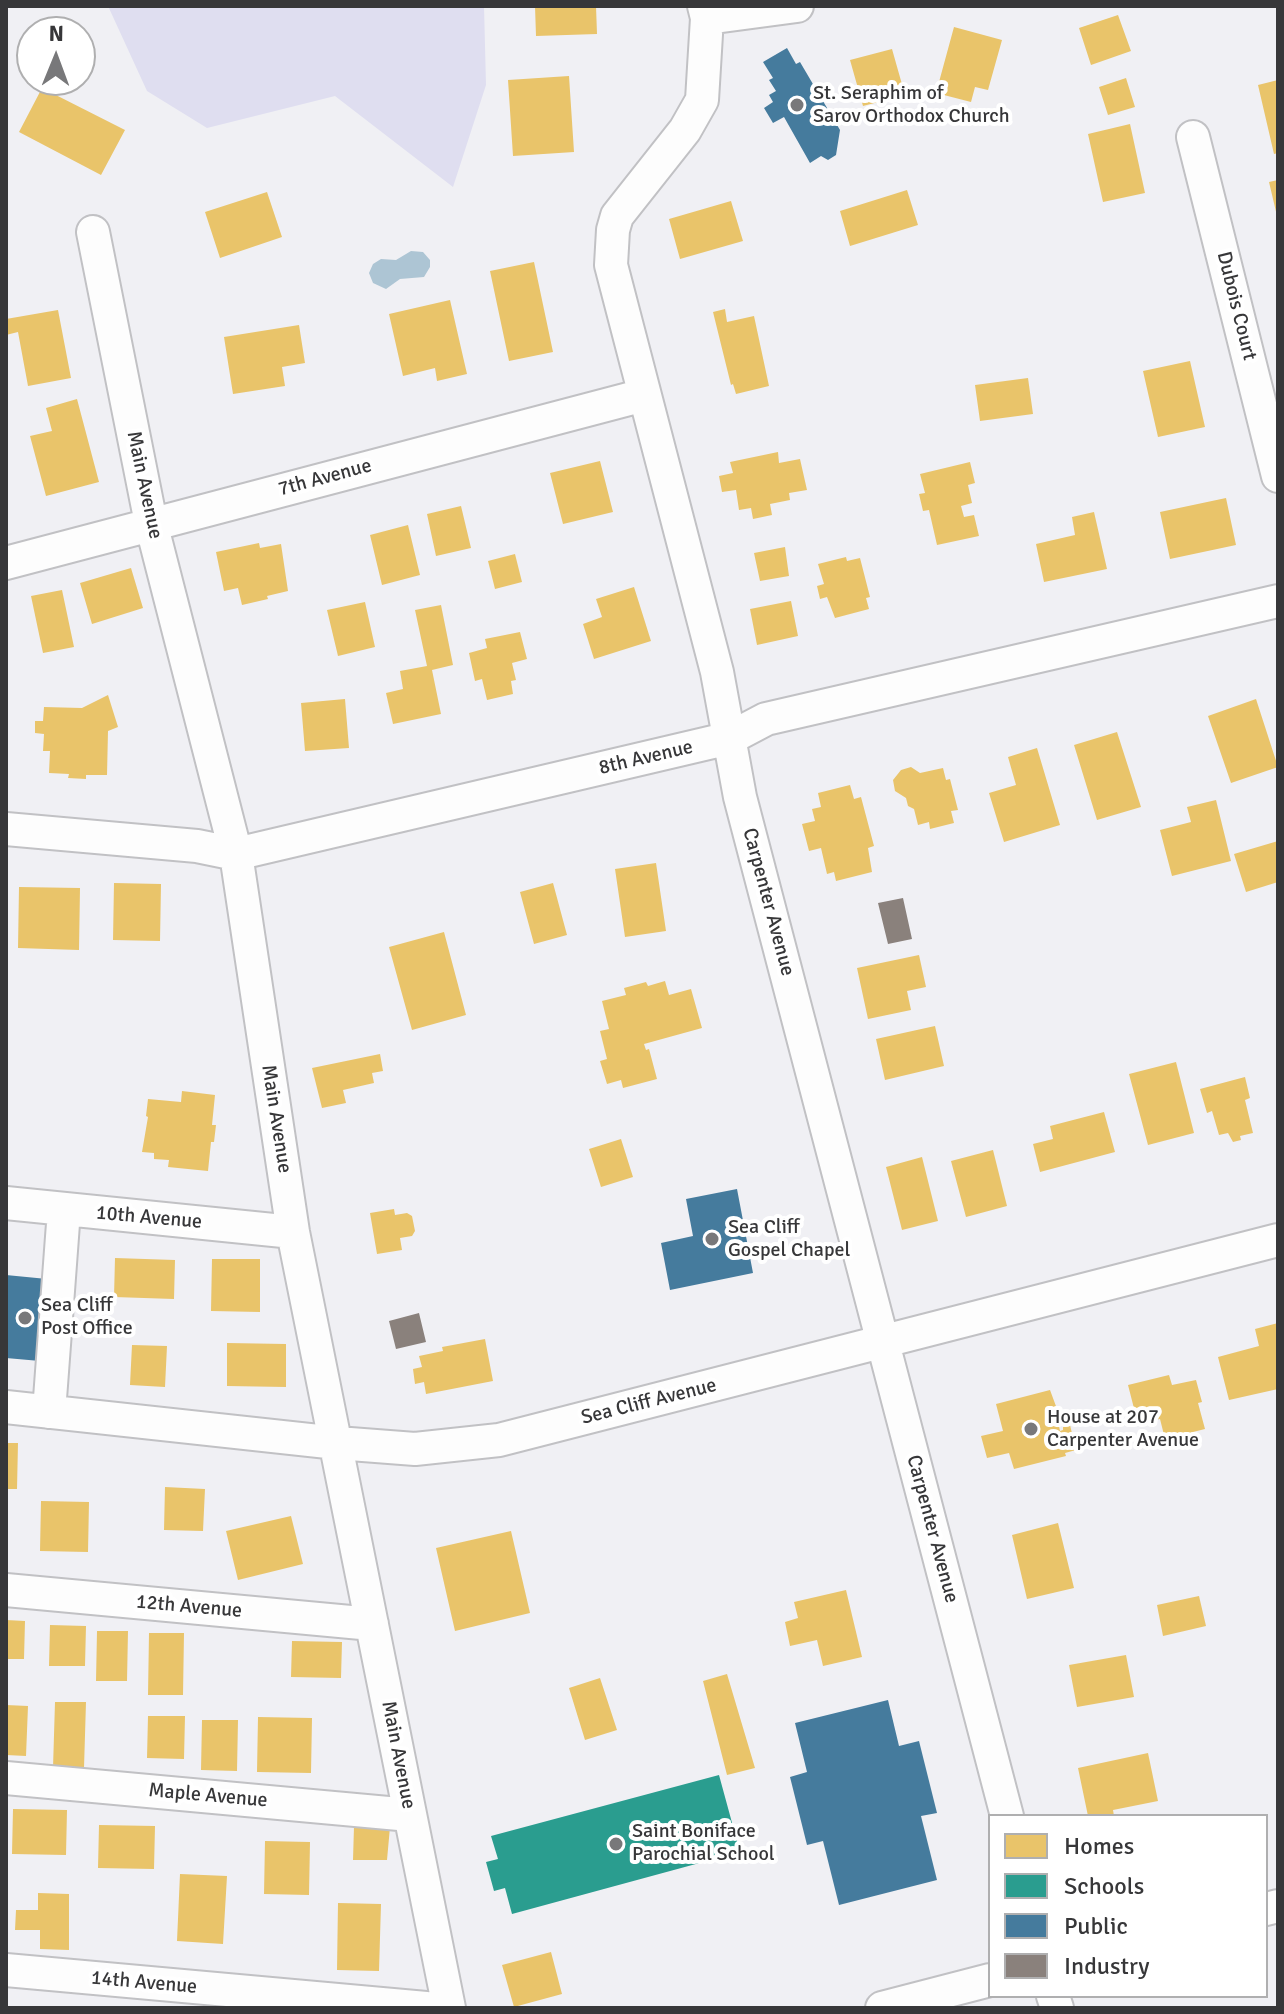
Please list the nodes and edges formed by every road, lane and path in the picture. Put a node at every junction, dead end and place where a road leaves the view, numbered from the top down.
1 (797, 6) edge
2 (705, 12) edge
3 (1193, 137) dead end
4 (93, 232) dead end
5 (644, 395) junction
6 (1278, 476) edge
7 (151, 523) junction
8 (6, 563) edge
9 (1278, 601) edge
10 (730, 738) junction
11 (6, 829) edge
12 (236, 854) junction
13 (6, 1203) edge
14 (64, 1210) junction
15 (293, 1232) junction
16 (1278, 1240) edge
17 (884, 1343) junction
18 (6, 1407) edge
19 (49, 1412) junction
20 (337, 1443) junction
21 (6, 1590) edge
22 (372, 1624) junction
23 (6, 1778) edge
24 (1006, 1814) edge
25 (410, 1815) junction
26 (6, 1970) edge
27 (988, 1981) edge
28 (426, 2008) edge
29 (449, 2008) edge
30 (882, 2008) edge

1 - 2 street
2 - 5 street, Carpenter Avenue
3 - 6 street, Dubois Court
4 - 7 street, Main Avenue
5 - 7 street, 7th Avenue
5 - 10 street, Carpenter Avenue
7 - 8 street, 7th Avenue
7 - 12 street, Main Avenue
9 - 10 street, 8th Avenue
10 - 12 street, 8th Avenue
10 - 17 street, Carpenter Avenue
11 - 12 street, 8th Avenue
12 - 15 street, Main Avenue
13 - 14 street, 10th Avenue
14 - 15 street, 10th Avenue
14 - 19 street
15 - 20 street, Main Avenue
16 - 17 street, Sea Cliff Avenue
17 - 20 street, Sea Cliff Avenue
17 - 24 street, Carpenter Avenue
18 - 19 street, Sea Cliff Avenue
19 - 20 street, Sea Cliff Avenue
20 - 22 street, Main Avenue
21 - 22 street, 12th Avenue
22 - 25 street, Main Avenue
23 - 25 street, Maple Avenue
25 - 29 street, Main Avenue
26 - 28 street, 14th Avenue
27 - 30 street

